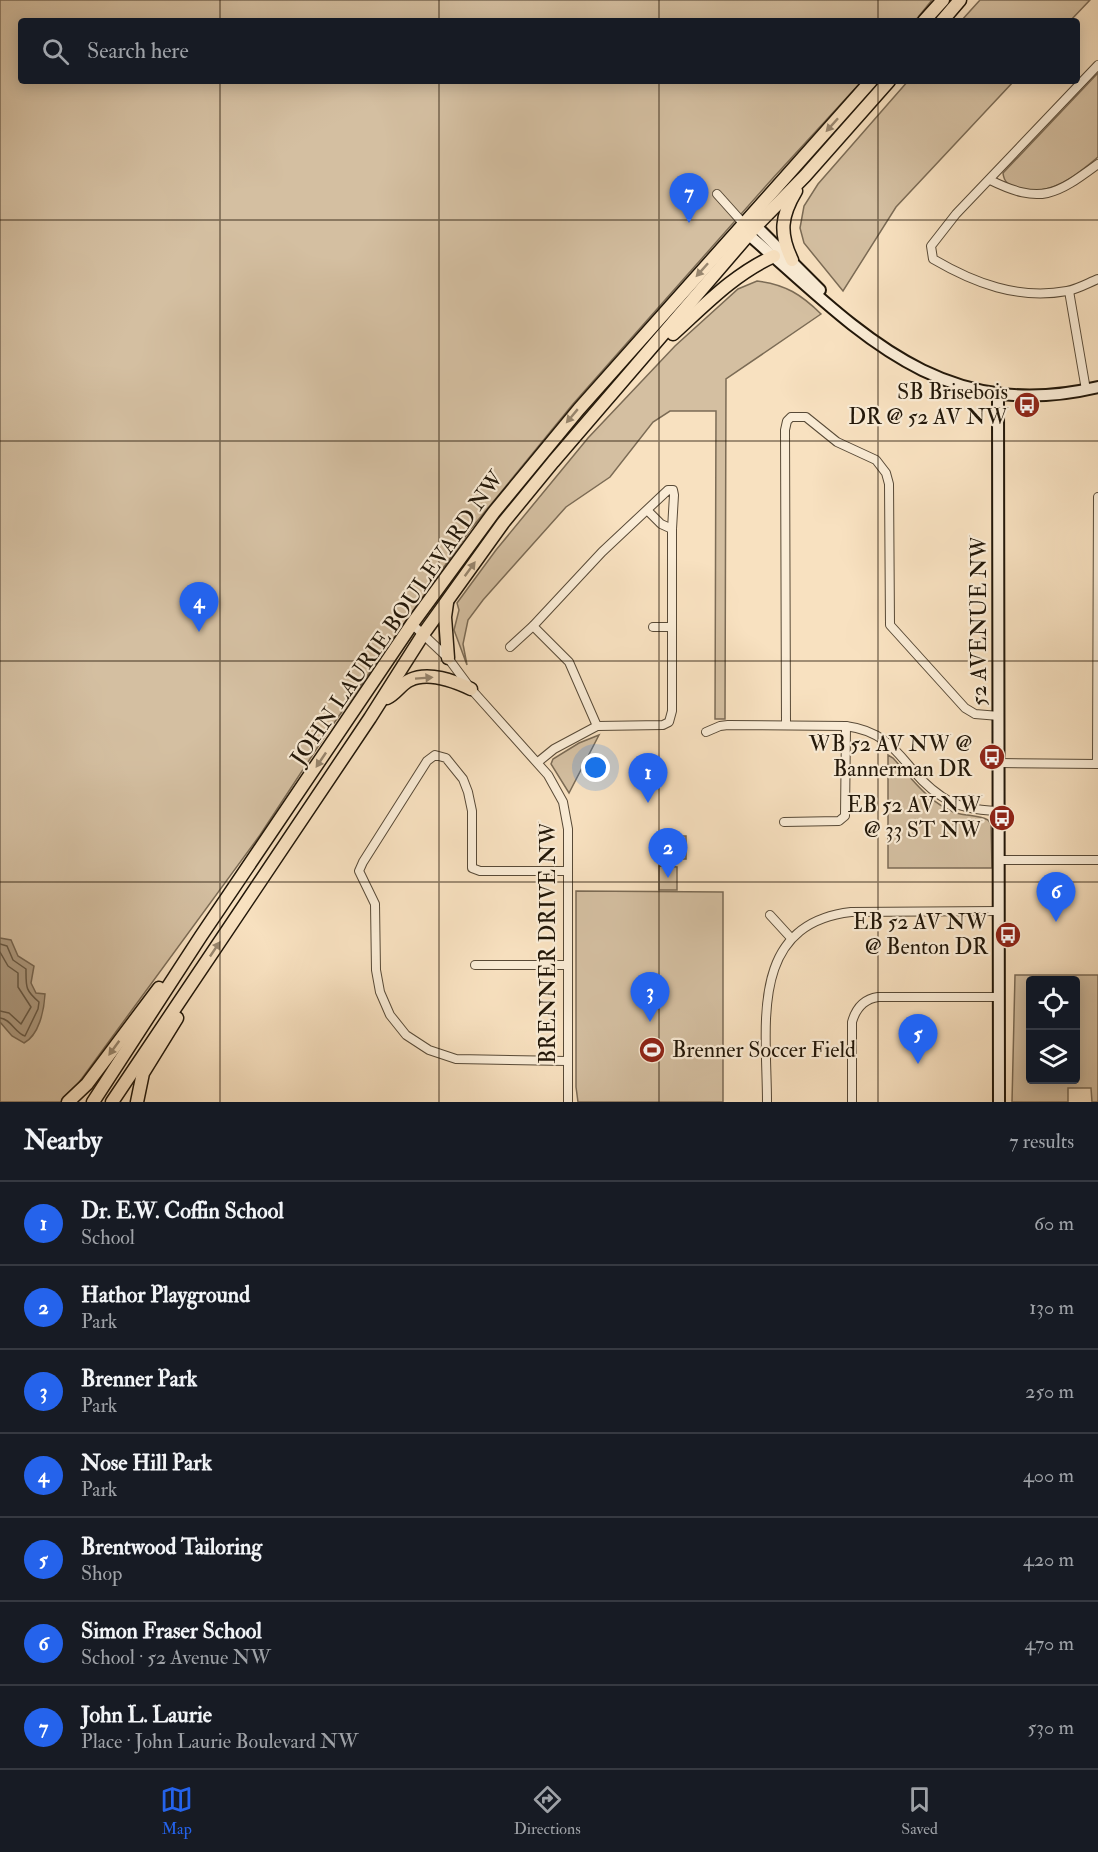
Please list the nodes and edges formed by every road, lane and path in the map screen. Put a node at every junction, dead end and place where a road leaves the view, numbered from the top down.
1 (943, 0) edge
2 (960, 0) edge
3 (927, 18) edge
4 (945, 18) edge
5 (1098, 65) edge
6 (868, 84) edge
7 (886, 84) edge
8 (1098, 164) edge
9 (805, 176) junction
10 (990, 180) junction
11 (717, 194) dead end
12 (743, 223) junction
13 (753, 231) junction
14 (774, 256) junction
15 (792, 260) junction
16 (1098, 279) edge
17 (1068, 291) junction
18 (848, 321) junction
19 (635, 369) junction
20 (1098, 387) edge
21 (1086, 390) junction
22 (998, 393) junction
23 (1098, 497) edge
24 (648, 511) junction
25 (672, 529) junction
26 (447, 601) junction
27 (412, 624) junction
28 (533, 626) junction
29 (653, 627) dead end
30 (672, 627) junction
31 (424, 633) junction
32 (510, 647) dead end
33 (448, 658) junction
34 (471, 689) junction
35 (381, 700) junction
36 (999, 716) junction
37 (786, 725) junction
38 (597, 726) junction
39 (846, 726) junction
40 (706, 732) dead end
41 (538, 762) junction
42 (999, 763) junction
43 (1098, 764) edge
44 (998, 811) junction
45 (784, 822) dead end
46 (998, 860) junction
47 (1098, 860) edge
48 (568, 871) junction
49 (999, 911) junction
50 (770, 915) dead end
51 (201, 936) junction
52 (791, 938) junction
53 (475, 965) dead end
54 (568, 965) junction
55 (192, 983) junction
56 (999, 997) junction
57 (567, 1061) junction
58 (68, 1102) edge
59 (93, 1102) edge
60 (112, 1102) edge
61 (137, 1102) edge
62 (568, 1102) edge
63 (767, 1102) edge
64 (852, 1102) edge
65 (999, 1102) edge

1 - 3 main road
2 - 4 main road
5 - 10 street
6 -> 12 main road, JOHN LAURIE BOULEVARD NW
7 - 9 main road, JOHN LAURIE BOULEVARD NW
8 - 10 street
9 - 13 main road, JOHN LAURIE BOULEVARD NW
9 - 15 main road
10 - 17 street
11 - 12 street
12 - 13 street
12 -> 27 main road, JOHN LAURIE BOULEVARD NW
13 - 14 street
13 - 15 street
13 - 19 main road, JOHN LAURIE BOULEVARD NW
14 - 18 street
14 - 19 main road
15 - 18 street
16 - 17 street
17 - 21 street
18 - 22 street
26 -> 19 main road, JOHN LAURIE BOULEVARD NW
20 - 21 street
21 - 22 street
22 - 36 street, 52 AVENUE NW
23 - 43 street
24 - 25 street
24 - 25 street
24 - 28 street
25 - 30 street
26 - 31 main road, JOHN LAURIE BOULEVARD NW
26 - 33 main road
27 - 31 street, BRENNER DRIVE NW
27 -> 51 main road, JOHN LAURIE BOULEVARD NW
28 - 32 street
28 - 38 street
29 - 30 street
30 - 38 street
31 - 33 street, BRENNER DRIVE NW
31 - 35 main road, JOHN LAURIE BOULEVARD NW
33 - 34 street, BRENNER DRIVE NW
35 -> 34 main road
34 - 41 street, BRENNER DRIVE NW
55 -> 35 main road, JOHN LAURIE BOULEVARD NW
36 - 37 street
36 - 42 street, 52 AVENUE NW
37 - 39 street
37 - 40 street
38 - 41 street
39 - 44 street
39 - 45 street
41 - 48 street, BRENNER DRIVE NW
42 - 43 street
42 - 44 street, 52 AVENUE NW
44 - 46 street, 52 AVENUE NW
46 - 47 street
46 - 49 street, 52 AVENUE NW
48 - 54 street, BRENNER DRIVE NW
48 - 57 street
49 - 52 street
49 - 56 street, 52 AVENUE NW
50 - 52 street
51 -> 58 main road
51 - 59 main road, JOHN LAURIE BOULEVARD NW
52 - 63 street
53 - 54 street
54 - 57 street, BRENNER DRIVE NW
55 - 60 main road, JOHN LAURIE BOULEVARD NW
55 - 61 main road
56 - 64 street
56 - 65 street, 52 AVENUE NW
57 - 62 street, BRENNER DRIVE NW

